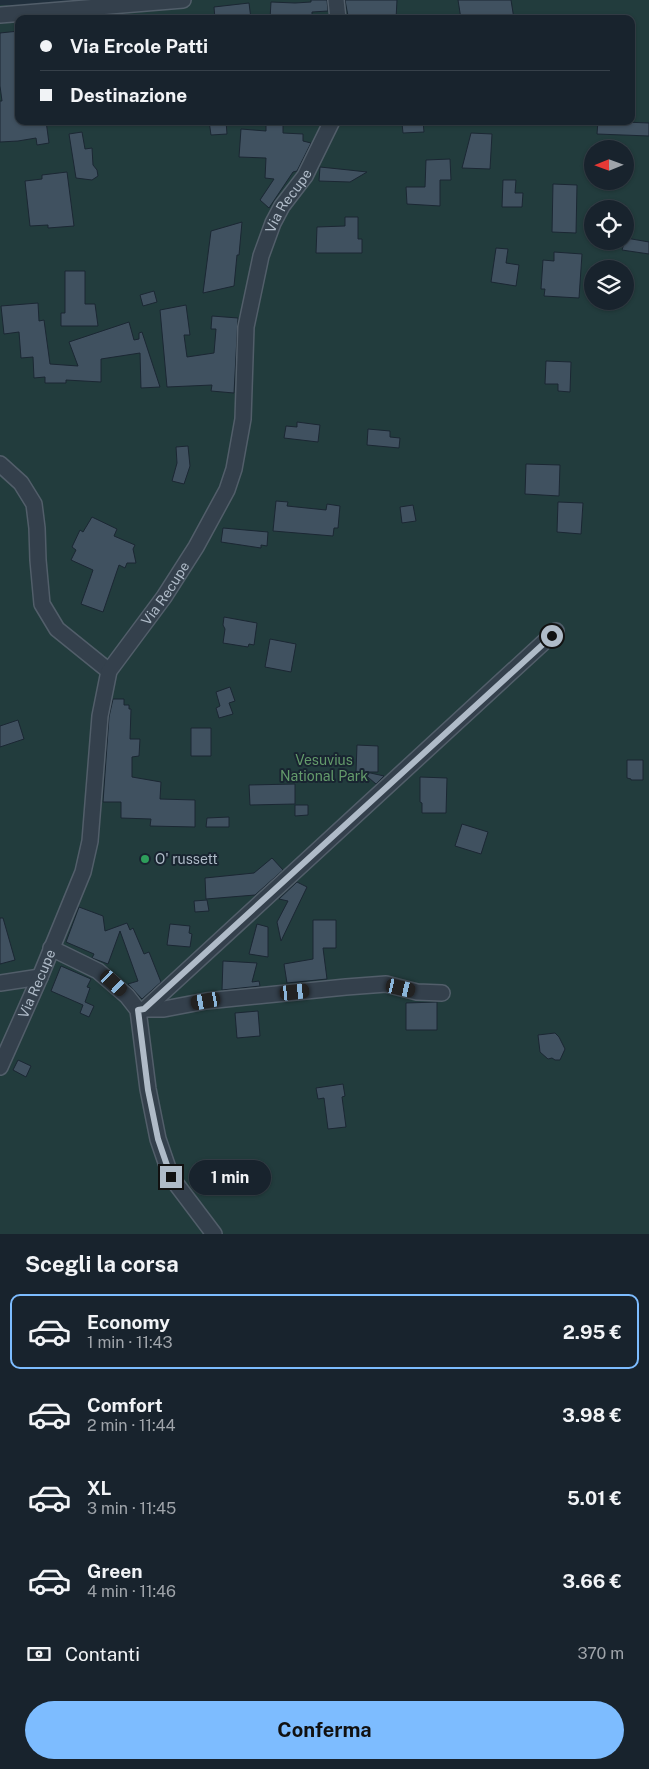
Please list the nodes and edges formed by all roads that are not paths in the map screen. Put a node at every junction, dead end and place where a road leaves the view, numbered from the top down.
1 (183, 0) edge
2 (336, 0) edge
3 (0, 15) edge
4 (338, 15) edge
5 (330, 125) edge
6 (0, 464) edge
7 (556, 632) dead end
8 (109, 670) junction
9 (51, 948) junction
10 (40, 977) junction
11 (0, 983) edge
12 (442, 993) dead end
13 (141, 1009) junction
14 (0, 1067) edge
15 (214, 1234) edge

1 - 3 street
2 - 4 street
5 - 8 street, Via Recupe
6 - 8 street
7 - 13 street
8 - 9 street, Via Recupe
9 - 10 street, Via Recupe
9 - 13 street
10 - 11 street
10 - 14 street, Via Recupe
12 - 13 street
13 - 15 street

